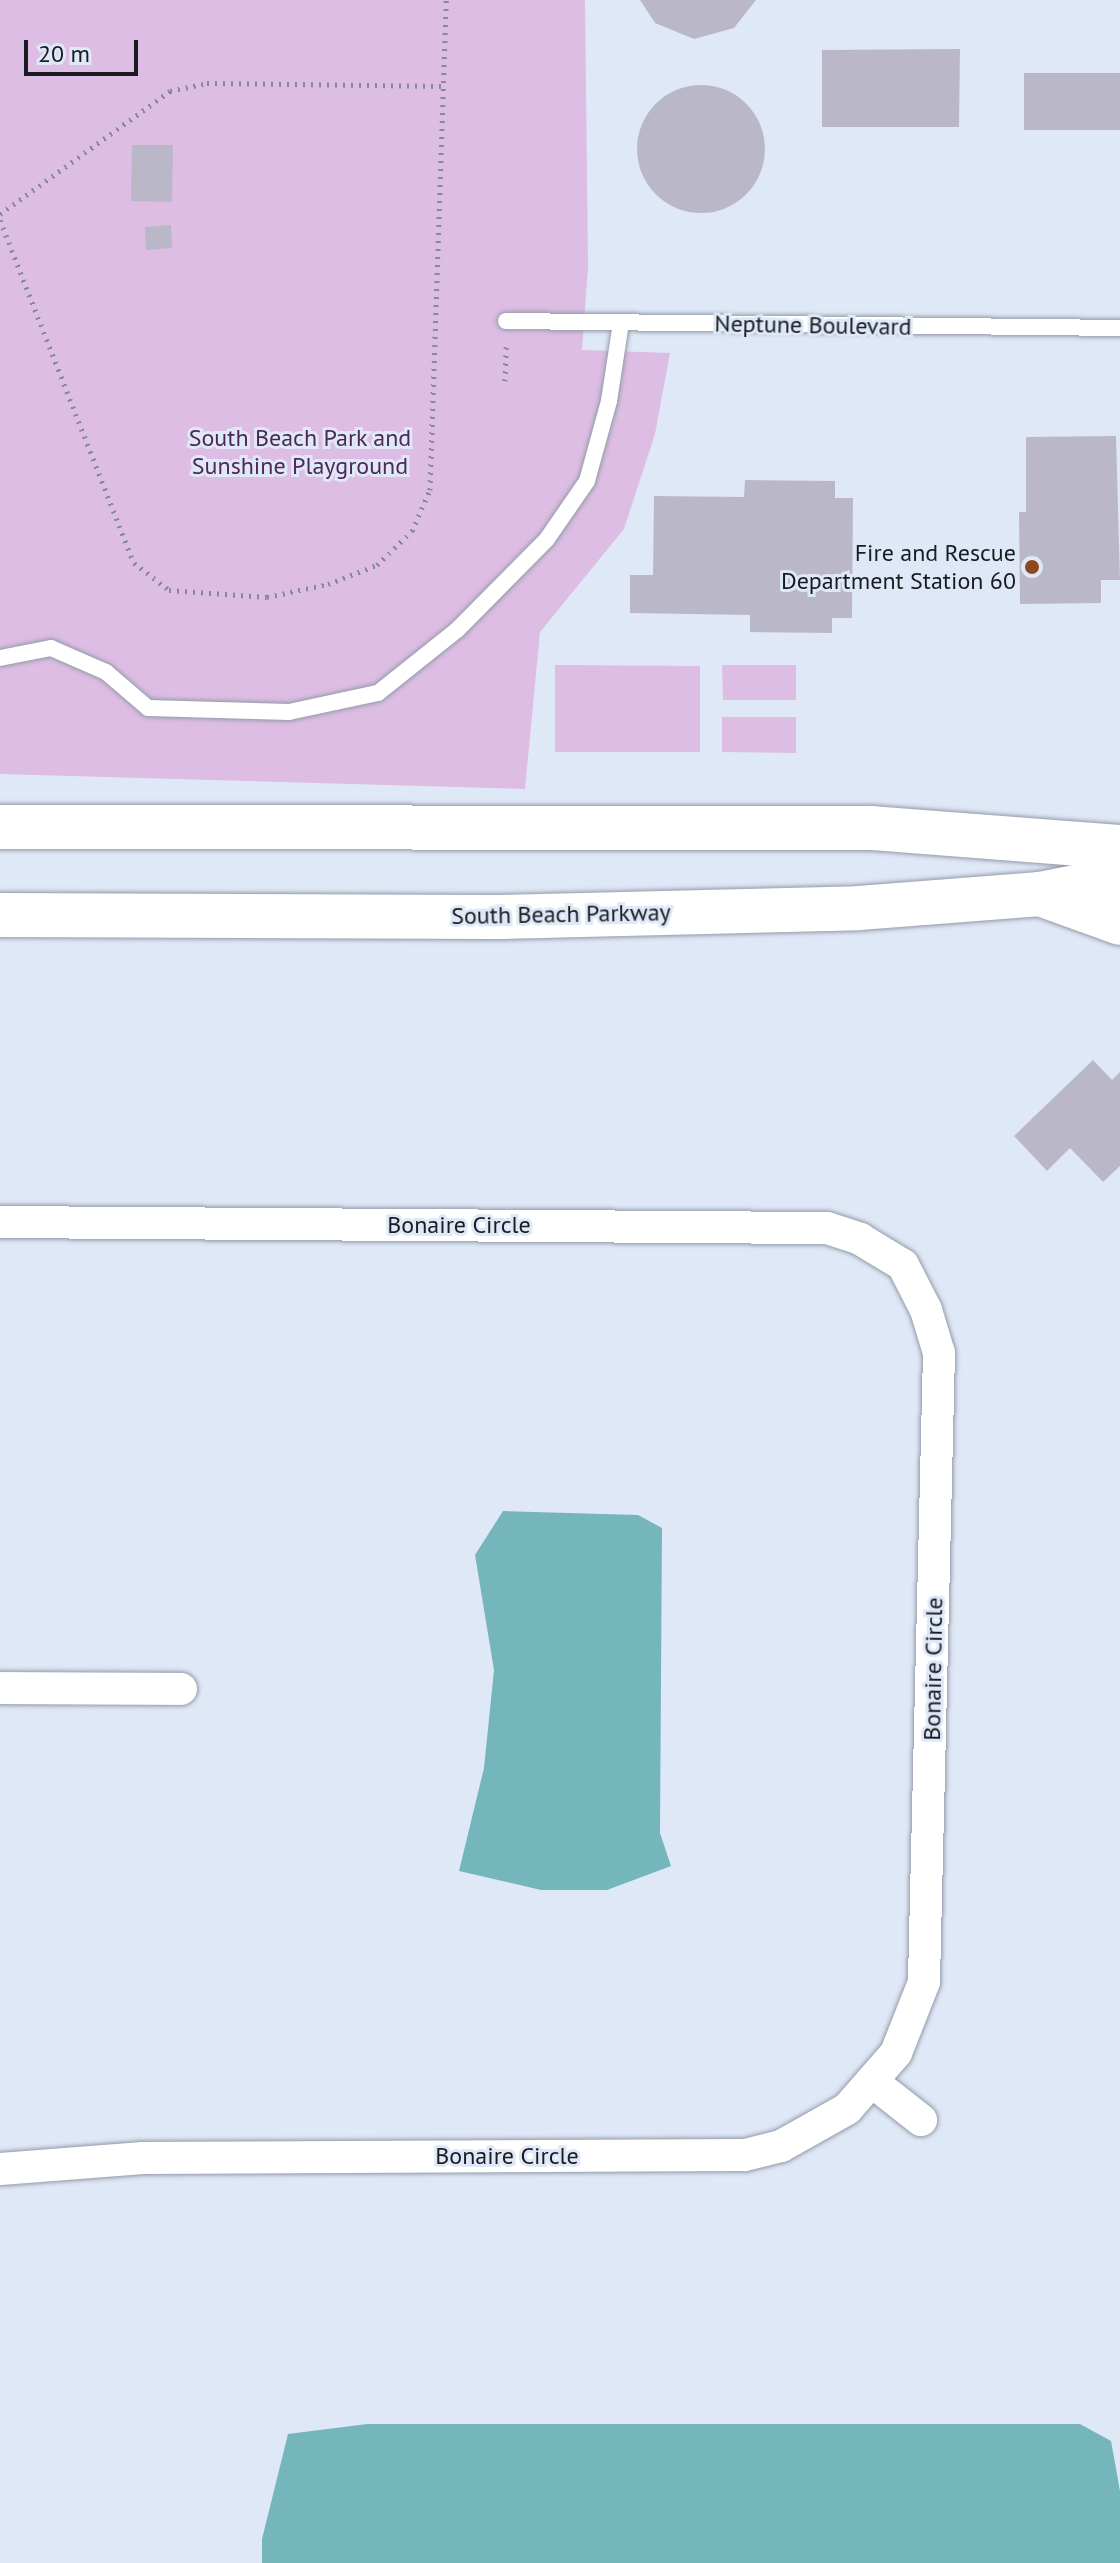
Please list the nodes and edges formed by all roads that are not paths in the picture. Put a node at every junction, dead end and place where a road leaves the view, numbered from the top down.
1 (506, 321) dead end
2 (621, 323) junction
3 (1120, 328) edge
4 (0, 658) edge
5 (0, 827) edge
6 (1120, 847) edge
7 (1120, 878) edge
8 (1040, 894) junction
9 (0, 915) edge
10 (1120, 923) edge
11 (0, 1222) edge
12 (0, 1688) edge
13 (181, 1689) dead end
14 (874, 2083) junction
15 (921, 2120) dead end
16 (0, 2169) edge

1 - 2 lane, Neptune Boulevard
2 - 3 lane, Neptune Boulevard
2 - 4 lane
5 - 6 street
7 - 8 street, South Beach Parkway
8 - 9 street, South Beach Parkway
8 - 10 street
11 - 14 street, Bonaire Circle
12 - 13 street
14 - 15 street
14 - 16 street, Bonaire Circle

